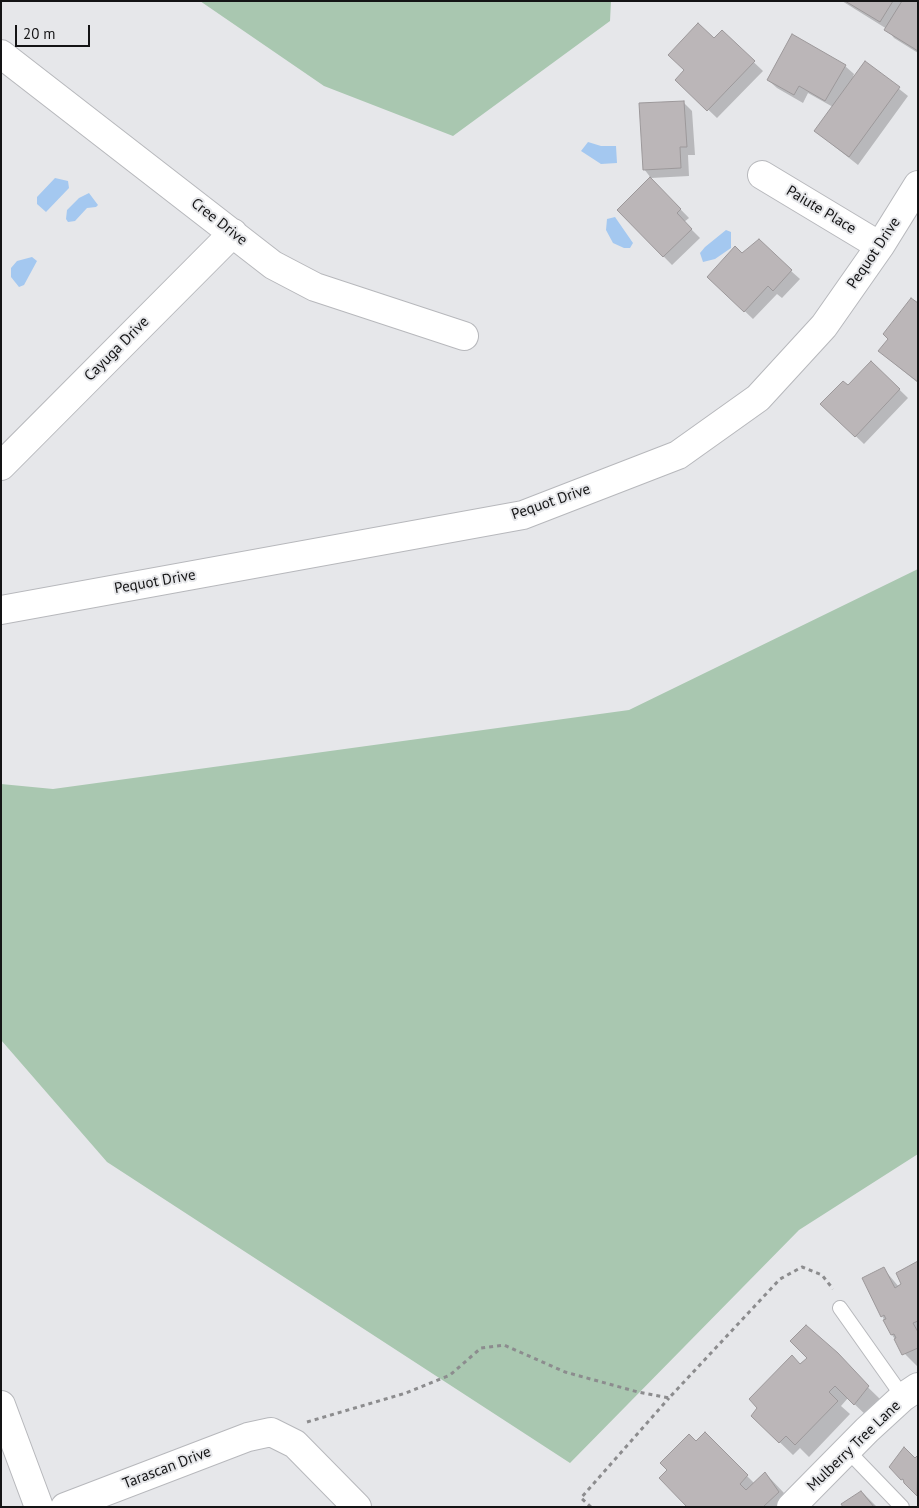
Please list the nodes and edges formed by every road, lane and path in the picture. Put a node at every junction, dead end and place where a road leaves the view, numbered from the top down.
1 (5, 64) edge
2 (762, 175) dead end
3 (918, 185) edge
4 (233, 232) junction
5 (880, 246) junction
6 (464, 336) dead end
7 (1, 466) edge
8 (1, 610) edge
9 (840, 1308) joint
10 (911, 1392) edge
11 (669, 1398) junction
12 (1, 1405) edge
13 (271, 1432) junction
14 (847, 1450) junction
15 (39, 1507) edge
16 (65, 1507) edge
17 (357, 1507) edge
18 (591, 1507) edge
19 (791, 1507) edge
20 (902, 1507) edge

1 - 4 street, Cree Drive
2 - 5 street, Paiute Place
3 - 5 street, Pequot Drive
4 - 6 street, Cree Drive
4 - 7 street, Cayuga Drive
5 - 8 street, Pequot Drive
9 - 10 lane
9 - 11 path
10 - 14 street, Mulberry Tree Lane
11 - 13 path
11 - 18 path
12 - 15 street
13 - 16 street, Tarascan Drive
13 - 17 street
14 - 19 street, Mulberry Tree Lane
14 - 20 lane

